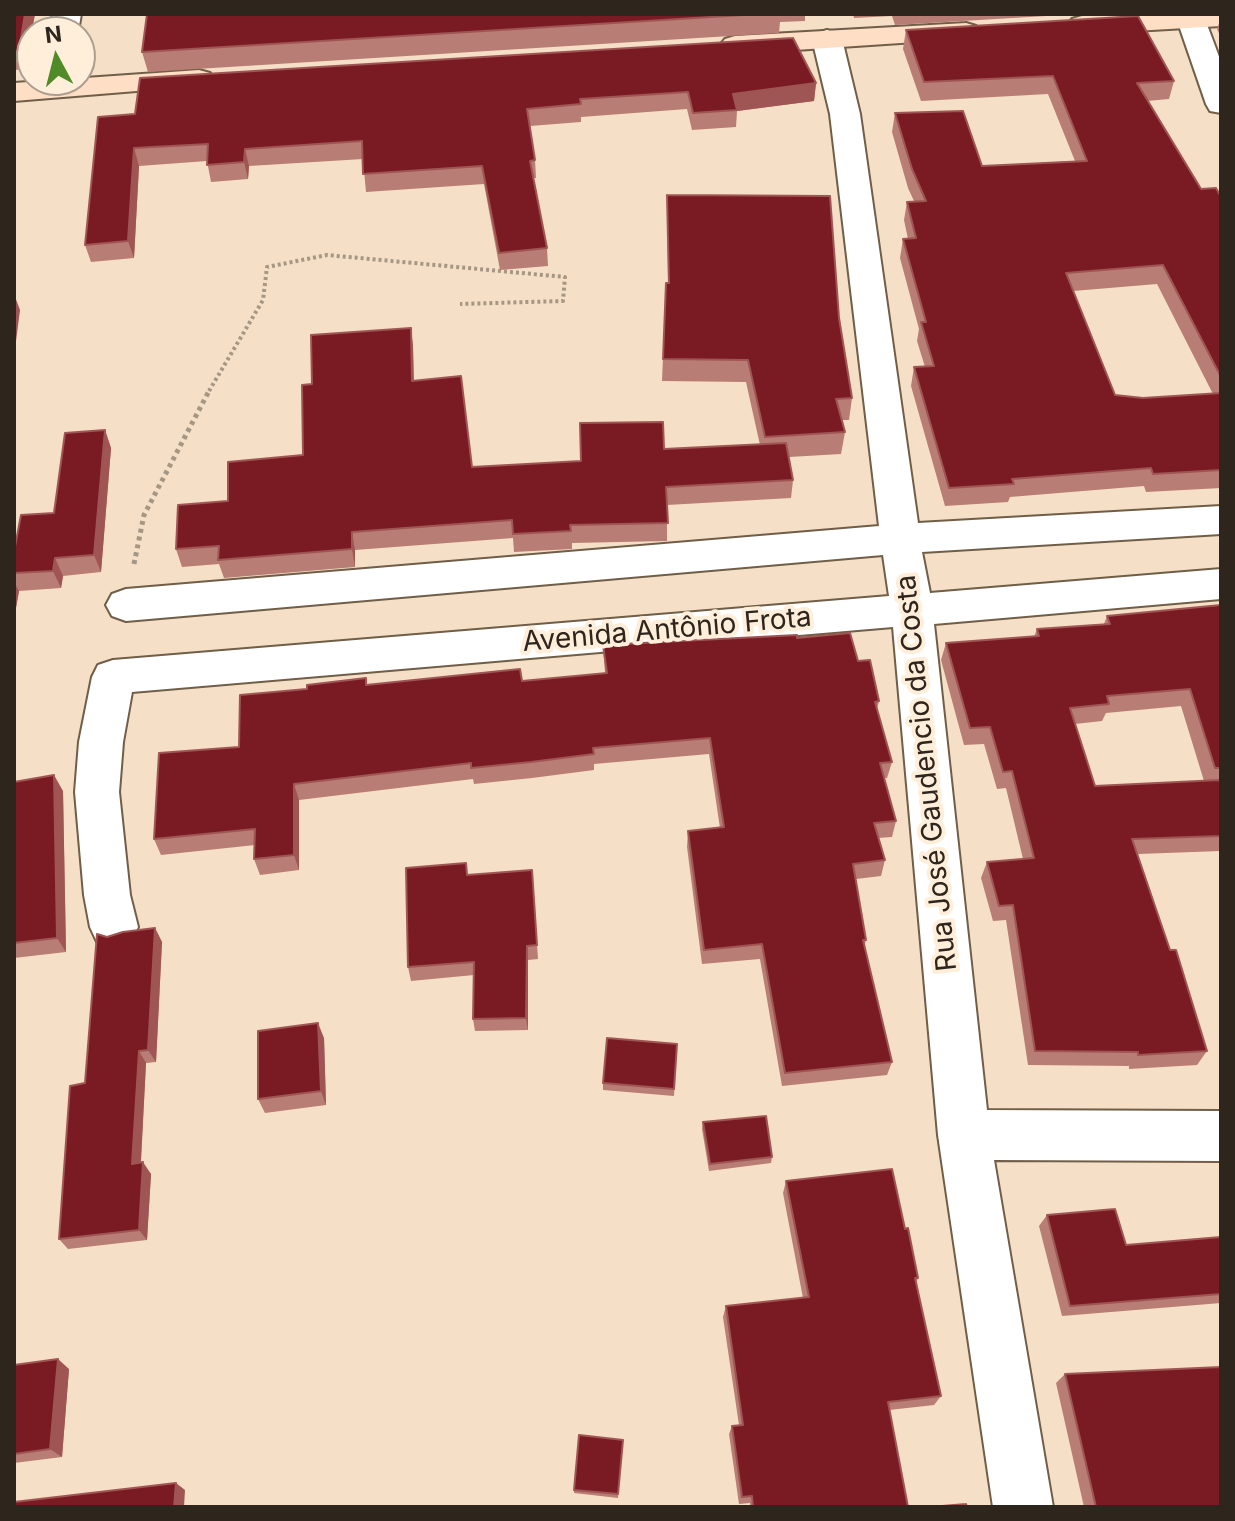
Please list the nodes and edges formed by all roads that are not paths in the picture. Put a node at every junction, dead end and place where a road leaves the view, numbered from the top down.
1 (1190, 17) edge
2 (1221, 17) edge
3 (1048, 27) edge
4 (1001, 30) edge
5 (827, 39) junction
6 (700, 47) edge
7 (226, 77) edge
8 (96, 82) edge
9 (1221, 104) edge
10 (1221, 520) edge
11 (900, 539) junction
12 (1221, 584) edge
13 (126, 605) road end
14 (912, 609) junction
15 (114, 927) dead end
16 (964, 1135) junction
17 (1221, 1136) edge
18 (1023, 1507) edge

1 - 2 main road
1 - 3 main road
1 - 9 street
4 - 5 main road
5 - 6 main road
5 - 11 street, Rua José Gaudencio da Costa
7 - 8 main road
10 - 11 street
11 - 13 street
11 - 14 street, Rua José Gaudencio da Costa
12 - 14 street, Avenida Antônio Frota
14 - 15 street, Avenida Antônio Frota
14 - 16 street, Rua José Gaudencio da Costa
16 - 17 street
16 - 18 street, Rua José Gaudencio da Costa

